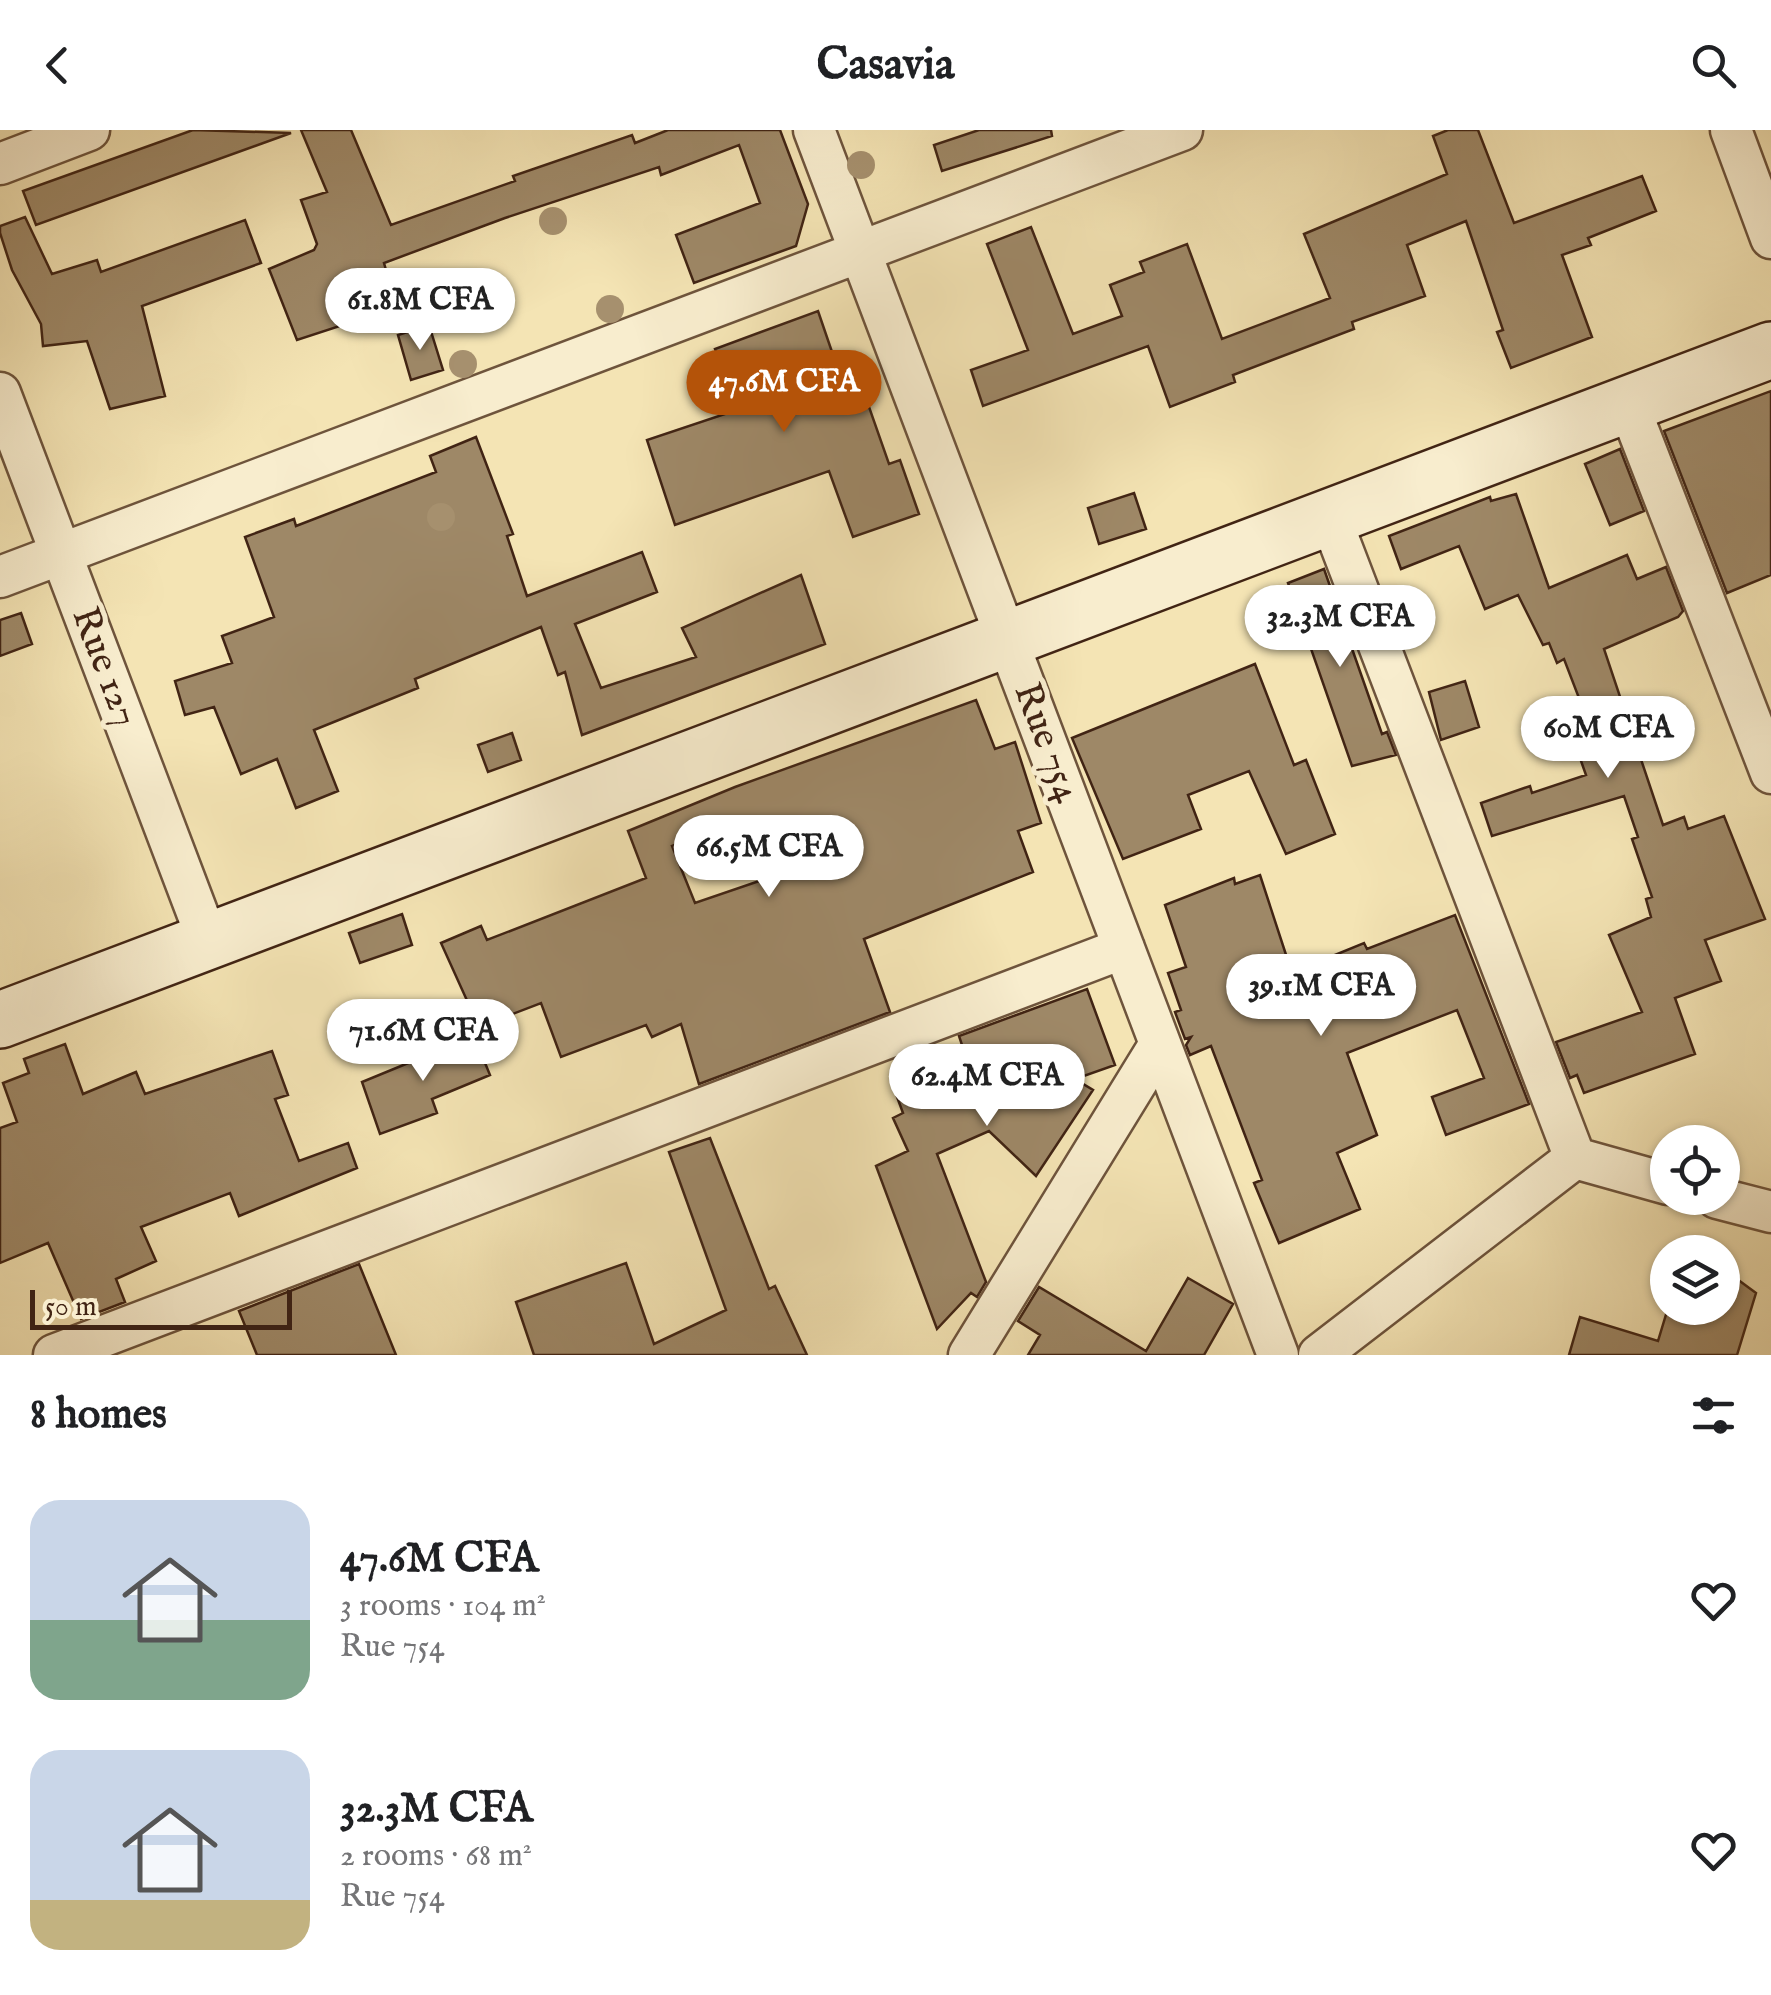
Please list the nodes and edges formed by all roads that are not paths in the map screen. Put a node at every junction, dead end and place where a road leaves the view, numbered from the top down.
1 (90, 130) edge
2 (814, 130) edge
3 (1182, 130) edge
4 (1731, 130) edge
5 (0, 164) edge
6 (1771, 238) edge
7 (860, 252) junction
8 (1771, 350) edge
9 (0, 393) edge
10 (1628, 404) junction
11 (1330, 516) junction
12 (61, 554) junction
13 (0, 577) edge
14 (1007, 639) junction
15 (1771, 774) edge
16 (208, 941) junction
17 (1124, 948) junction
18 (0, 1020) edge
19 (1160, 1044) junction
20 (1575, 1158) junction
21 (1650, 1179) edge
22 (1740, 1204) edge
23 (1771, 1212) edge
24 (964, 1351) edge
25 (54, 1355) edge
26 (1278, 1355) edge
27 (1319, 1355) edge

1 - 5 street
2 - 7 street, Rue 754
3 - 7 street
4 - 6 street
7 - 12 street
7 - 14 street, Rue 754
8 - 10 street
9 - 12 street, Rue 127
10 - 11 street
10 - 15 street
11 - 14 street
11 - 20 street
12 - 13 street
12 - 16 street, Rue 127
14 - 16 street
14 - 17 street, Rue 754
16 - 18 street
17 - 19 street, Rue 754
17 - 25 street
19 - 24 street
19 - 26 street, Rue 754
20 - 21 street
20 - 27 street
22 - 23 street

